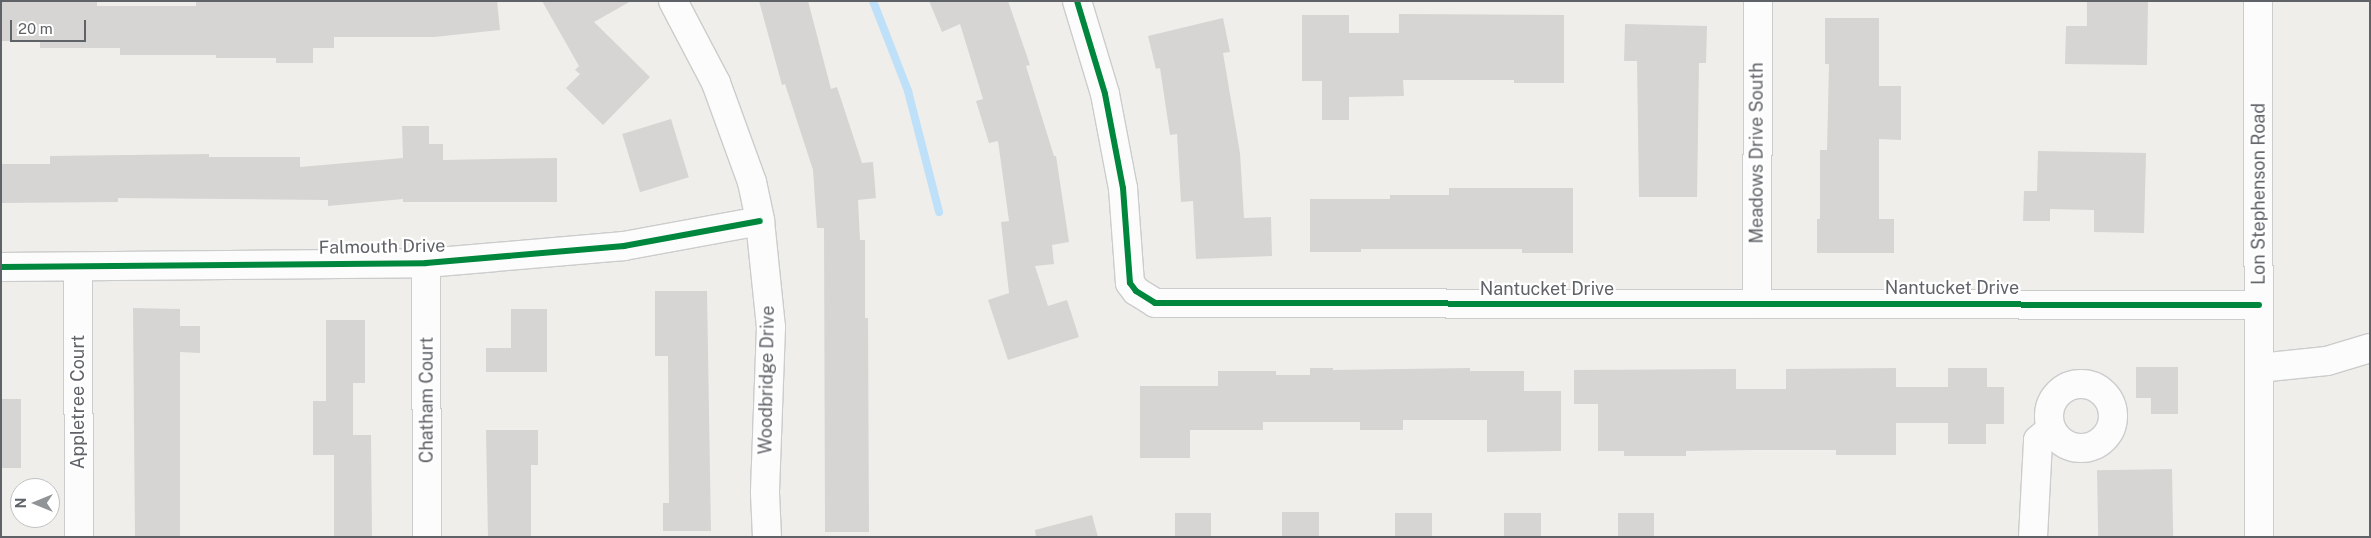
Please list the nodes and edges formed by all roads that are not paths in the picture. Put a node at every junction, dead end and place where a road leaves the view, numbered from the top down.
1 (674, 1) edge
2 (1077, 1) edge
3 (1758, 1) edge
4 (2258, 1) edge
5 (760, 221) junction
6 (426, 262) junction
7 (78, 266) junction
8 (1, 267) edge
9 (1757, 304) junction
10 (2259, 305) junction
11 (2370, 348) edge
12 (2259, 368) junction
13 (2051, 429) dead end
14 (79, 537) edge
15 (427, 537) edge
16 (767, 537) edge
17 (2033, 537) edge
18 (2259, 537) edge

1 - 5 street, Woodbridge Drive
2 - 9 street, Nantucket Drive
3 - 9 street, Meadows Drive South
4 - 10 street, Lon Stephenson Road
5 - 6 street, Falmouth Drive
5 - 16 street, Woodbridge Drive
6 - 7 street, Falmouth Drive
6 - 15 street, Chatham Court
7 - 8 street, Falmouth Drive
7 - 14 street, Appletree Court
9 - 10 street, Nantucket Drive
10 - 12 street, Lon Stephenson Road
11 - 12 street
12 - 18 street, Lon Stephenson Road
13 - 17 street

